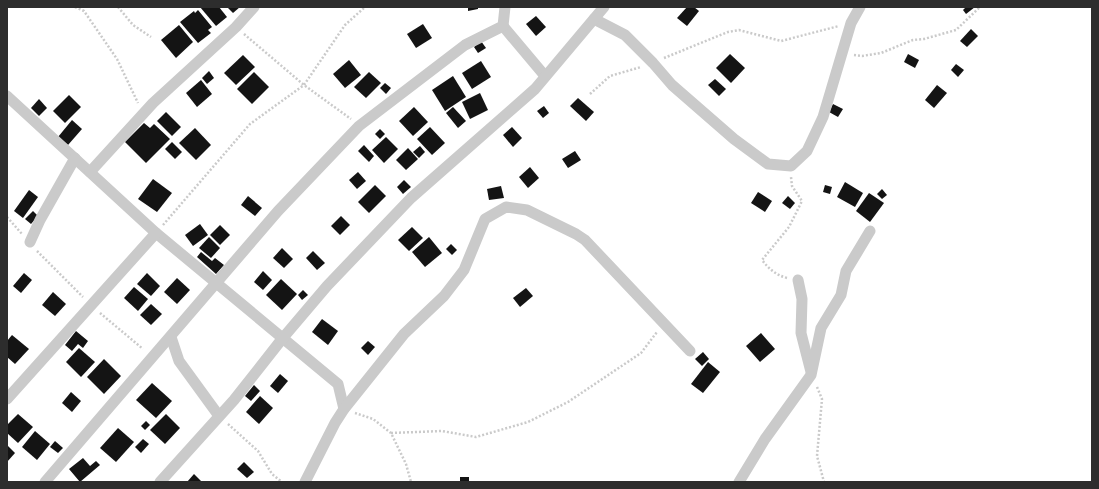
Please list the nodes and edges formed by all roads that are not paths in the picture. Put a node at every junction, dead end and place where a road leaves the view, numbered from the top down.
1 (254, 7) edge
2 (505, 7) edge
3 (604, 7) edge
4 (860, 7) edge
5 (594, 19) junction
6 (503, 26) junction
7 (545, 76) junction
8 (7, 96) edge
9 (75, 158) junction
10 (90, 172) junction
11 (870, 231) dead end
12 (156, 233) junction
13 (30, 242) road end
14 (798, 280) road end
15 (216, 284) junction
16 (171, 337) junction
17 (282, 339) junction
18 (690, 351) dead end
19 (811, 375) junction
20 (7, 399) edge
21 (344, 409) junction
22 (219, 416) junction
23 (168, 478) edge
24 (44, 482) edge
25 (160, 482) edge
26 (305, 482) edge
27 (739, 482) edge

1 - 10 street
2 - 6 street
3 - 5 street
4 - 5 street
5 - 7 street
6 - 7 street
6 - 15 street
7 - 17 street
8 - 9 street
9 - 10 street
9 - 13 street
10 - 12 street
11 - 19 street
12 - 15 street
12 - 20 street
14 - 19 street
15 - 16 street
15 - 17 street
16 - 22 street
16 - 24 street
17 - 21 street
17 - 22 street
18 - 21 street
19 - 27 street
21 - 26 street
22 - 23 street
23 - 25 street

